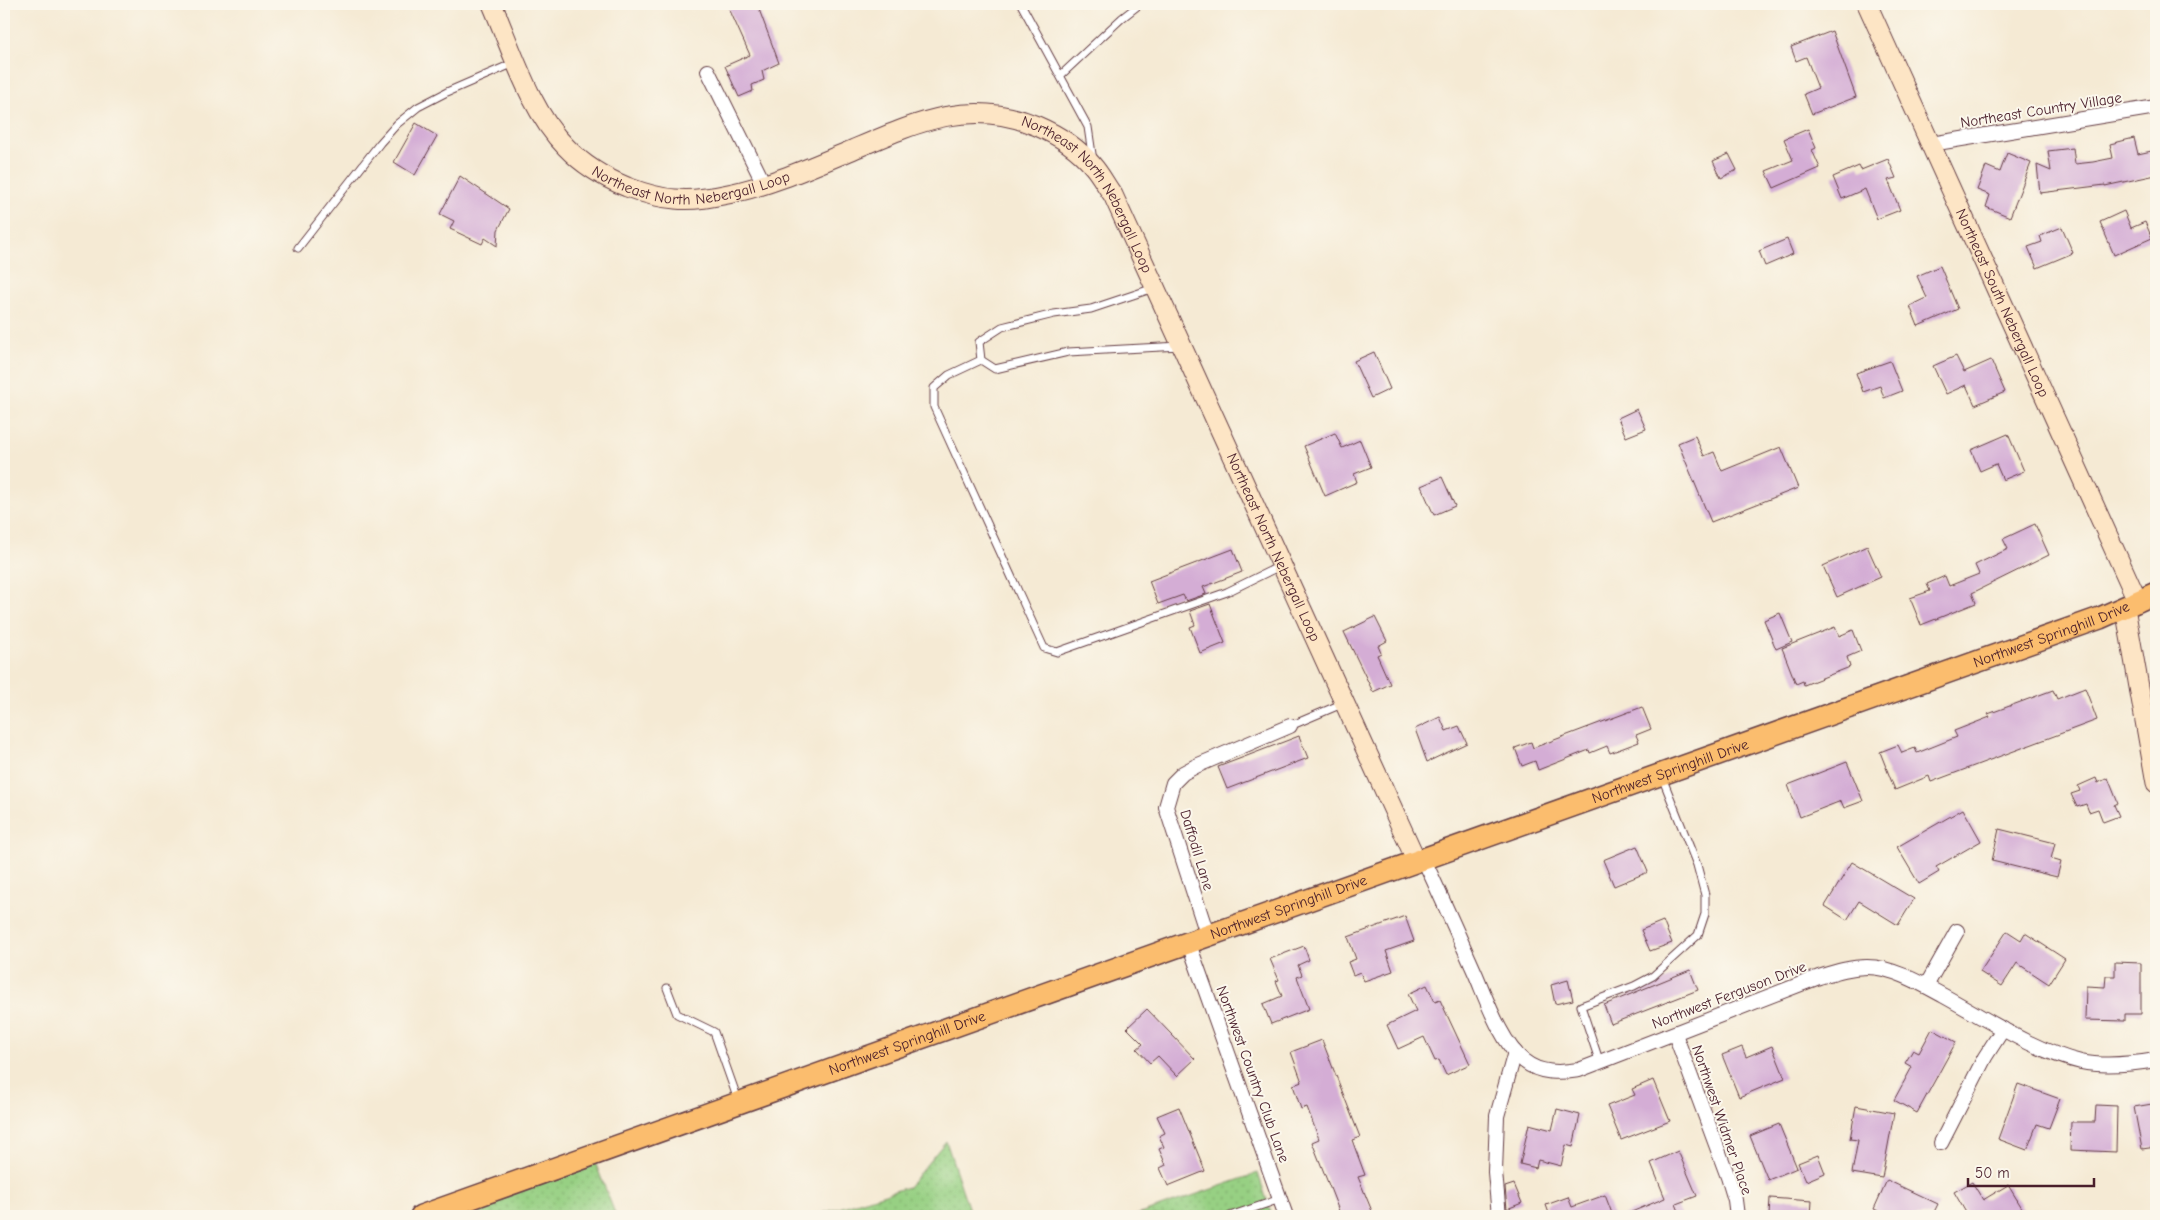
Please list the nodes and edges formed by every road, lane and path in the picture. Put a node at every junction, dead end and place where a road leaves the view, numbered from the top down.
1 (492, 4) edge
2 (1021, 4) edge
3 (1140, 4) edge
4 (1867, 4) edge
5 (517, 62) junction
6 (708, 71) dead end
7 (1061, 75) junction
8 (2156, 107) edge
9 (1931, 144) junction
10 (1093, 166) junction
11 (764, 186) junction
12 (298, 248) dead end
13 (1155, 288) junction
14 (1182, 346) junction
15 (981, 360) junction
16 (1282, 564) junction
17 (2140, 601) edge
18 (1345, 703) junction
19 (1290, 726) joint
20 (1661, 774) junction
21 (2156, 783) edge
22 (1421, 861) junction
23 (1957, 931) dead end
24 (1198, 940) junction
25 (1926, 986) junction
26 (667, 988) dead end
27 (2003, 1029) junction
28 (1675, 1034) junction
29 (1514, 1052) junction
30 (2156, 1060) edge
31 (1600, 1063) junction
32 (739, 1103) junction
33 (1941, 1143) dead end
34 (1280, 1199) junction
35 (421, 1216) edge
36 (1232, 1216) edge
37 (1286, 1216) edge
38 (1500, 1216) edge
39 (1737, 1216) edge

1 - 5 street, Northeast North Nebergall Loop
2 - 7 lane
3 - 7 lane
4 - 9 street, Northeast South Nebergall Loop
5 - 11 street, Northeast North Nebergall Loop
5 - 12 lane
6 - 11 street
7 - 10 lane
8 - 9 street, Northeast Country Village
9 - 17 street, Northeast South Nebergall Loop
10 - 11 street, Northeast North Nebergall Loop
10 - 13 street, Northeast North Nebergall Loop
13 - 14 street, Northeast North Nebergall Loop
13 - 15 lane
14 - 15 lane
14 - 16 street, Northeast North Nebergall Loop
15 - 16 lane
16 - 18 street, Northeast North Nebergall Loop
17 - 20 main road, Northwest Springhill Drive
17 - 21 street, Northeast South Nebergall Loop
18 - 19 lane
18 - 22 street, Northeast North Nebergall Loop
19 - 24 street, Daffodil Lane
20 - 22 main road, Northwest Springhill Drive
20 - 31 lane
22 - 24 main road, Northwest Springhill Drive
22 - 29 street, Northwest Ferguson Drive
23 - 25 street
24 - 32 main road, Northwest Springhill Drive
24 - 34 street, Northwest Country Club Lane
25 - 27 street, Northwest Ferguson Drive
25 - 28 street, Northwest Ferguson Drive
26 - 32 lane
27 - 30 street, Northwest Ferguson Drive
27 - 33 street
28 - 31 street, Northwest Ferguson Drive
28 - 39 street, Northwest Widmer Place
29 - 31 street, Northwest Ferguson Drive
29 - 38 street
32 - 35 main road, Northwest Springhill Drive
34 - 36 lane
34 - 37 street, Northwest Country Club Lane

